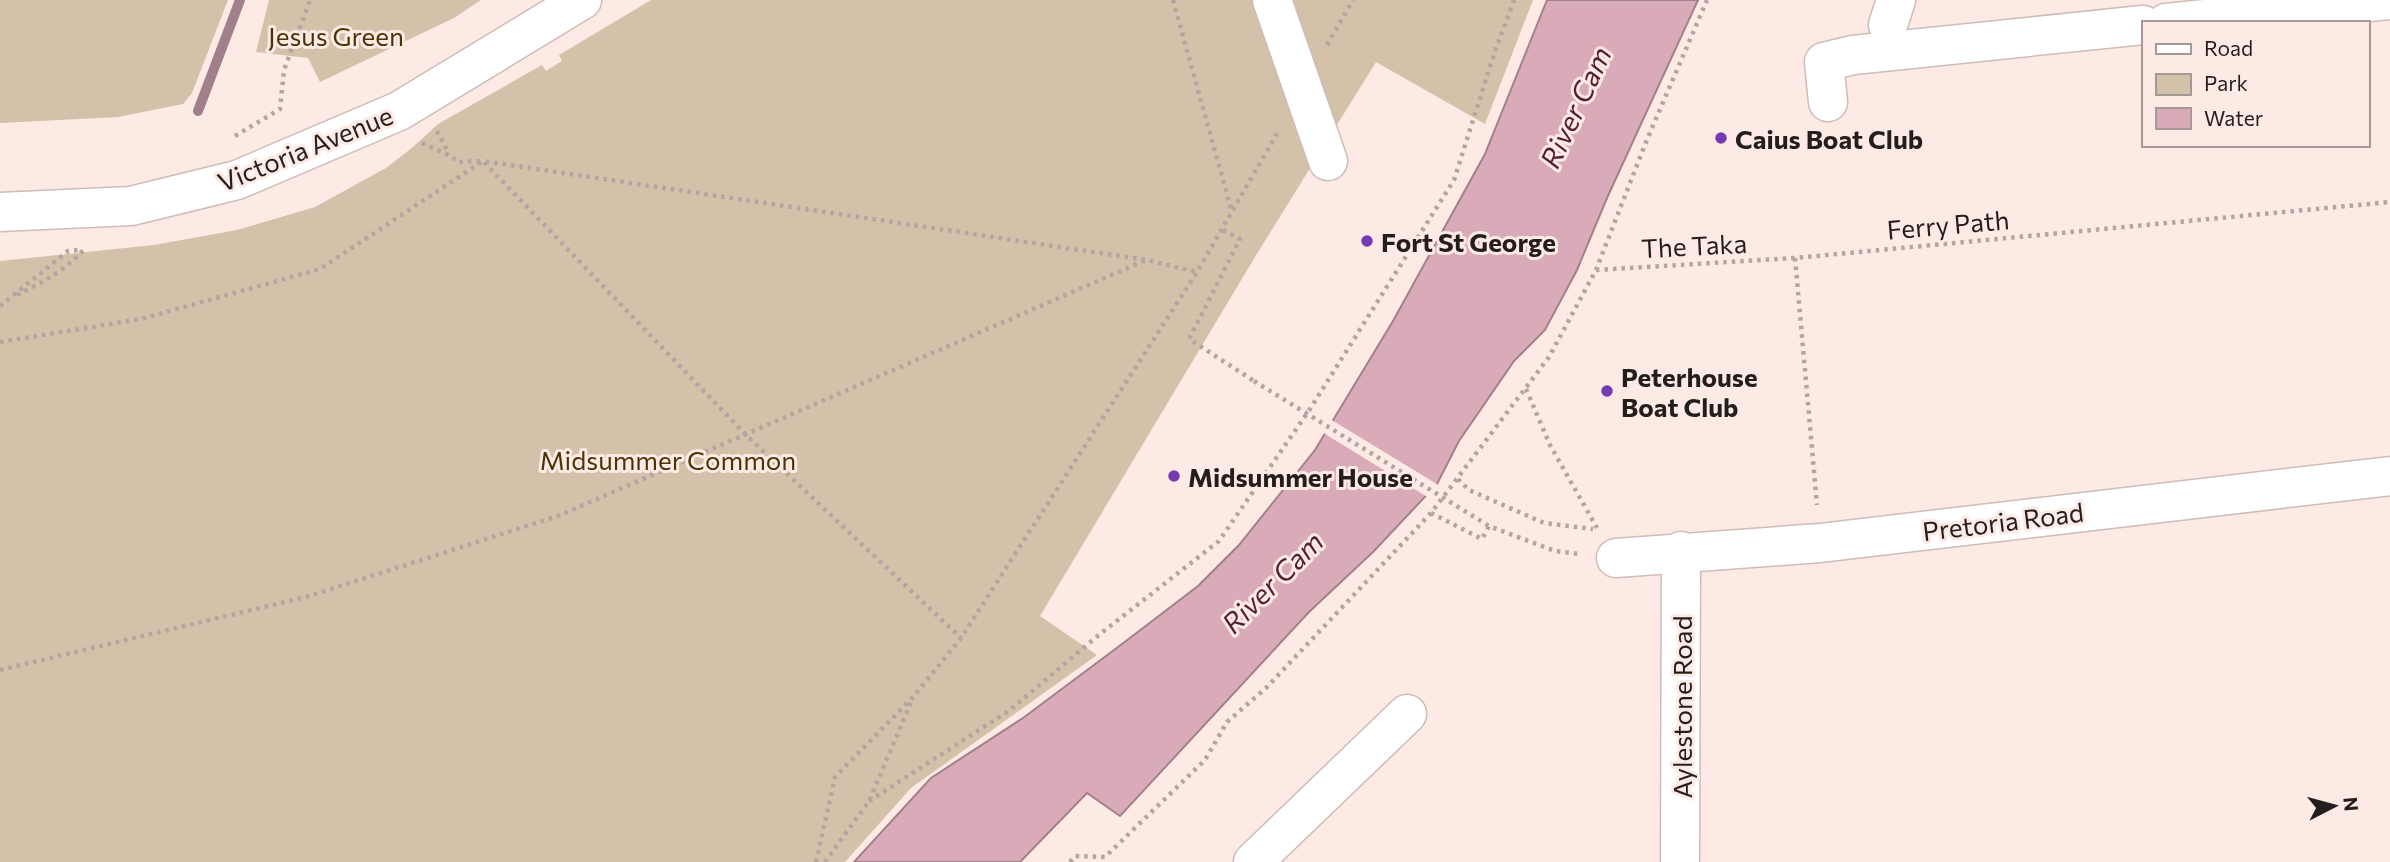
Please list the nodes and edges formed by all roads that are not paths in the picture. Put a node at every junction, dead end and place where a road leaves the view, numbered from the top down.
1 (582, 0) edge
2 (1272, 0) edge
3 (2389, 0) edge
4 (2185, 21) edge
5 (2142, 25) edge
6 (1828, 103) dead end
7 (1328, 161) dead end
8 (0, 212) edge
9 (2390, 477) edge
10 (1681, 551) junction
11 (1616, 558) road end
12 (1406, 714) dead end
13 (1253, 862) edge
14 (1680, 862) edge

1 - 8 street, Victoria Avenue
2 - 7 street
3 - 4 street
5 - 6 street
9 - 10 street, Pretoria Road
10 - 11 street, Pretoria Road
10 - 14 street, Aylestone Road
12 - 13 street

